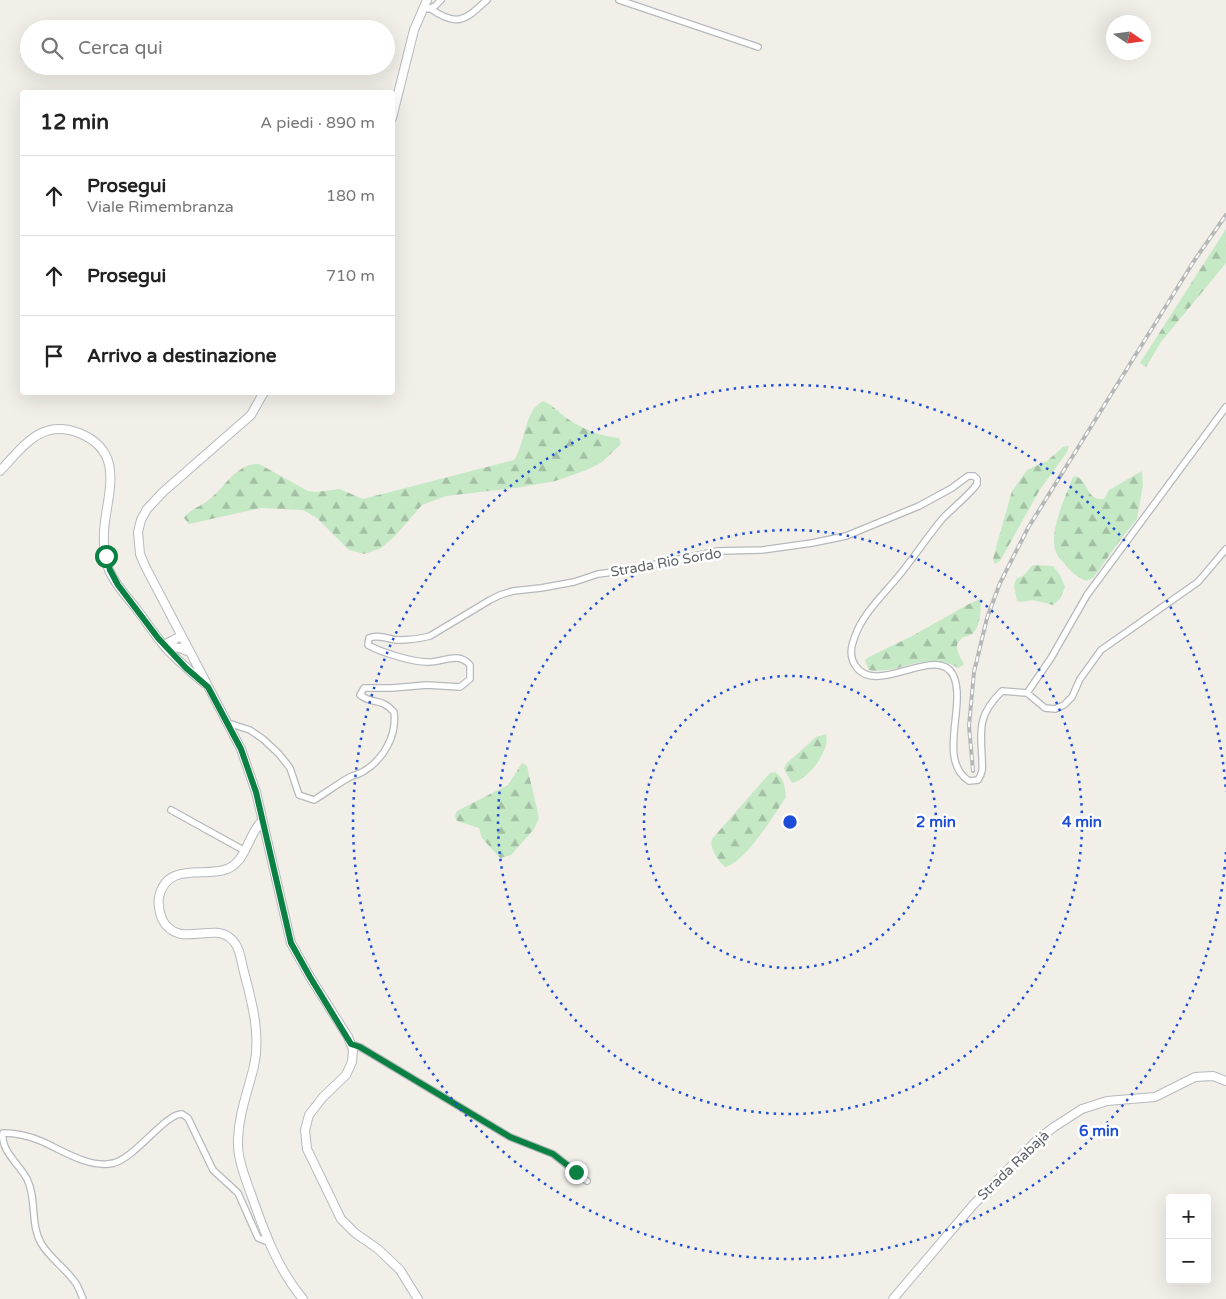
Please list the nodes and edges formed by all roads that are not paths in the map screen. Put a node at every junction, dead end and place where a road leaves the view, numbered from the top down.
1 (427, 0) edge
2 (441, 0) edge
3 (487, 0) edge
4 (619, 0) edge
5 (431, 9) junction
6 (421, 10) junction
7 (758, 47) dead end
8 (395, 106) edge
9 (262, 395) edge
10 (1226, 406) edge
11 (0, 470) edge
12 (1226, 549) edge
13 (181, 636) junction
14 (164, 645) junction
15 (190, 652) junction
16 (175, 656) junction
17 (208, 687) junction
18 (1027, 693) junction
19 (228, 723) junction
20 (170, 810) dead end
21 (262, 821) junction
22 (245, 851) junction
23 (351, 1044) junction
24 (1226, 1080) edge
25 (587, 1181) dead end
26 (268, 1242) junction
27 (83, 1299) edge
28 (303, 1299) edge
29 (418, 1299) edge
30 (893, 1299) edge

1 - 6 street
2 - 5 street
3 - 5 street
4 - 7 street
5 - 6 street
6 - 8 street
9 - 13 street
10 - 18 street
11 - 14 street
12 - 18 street
13 - 14 street
13 - 15 street
14 - 15 street
14 - 16 street
15 - 16 street
15 - 17 street
16 - 17 street
17 - 19 street
18 - 19 street, Strada Rio Sordo
19 - 21 street
20 - 22 street
21 - 22 street
21 - 23 street
22 - 26 street
23 - 25 street
23 - 29 street
24 - 30 street, Strada Rabajà
26 - 27 street
26 - 28 street

